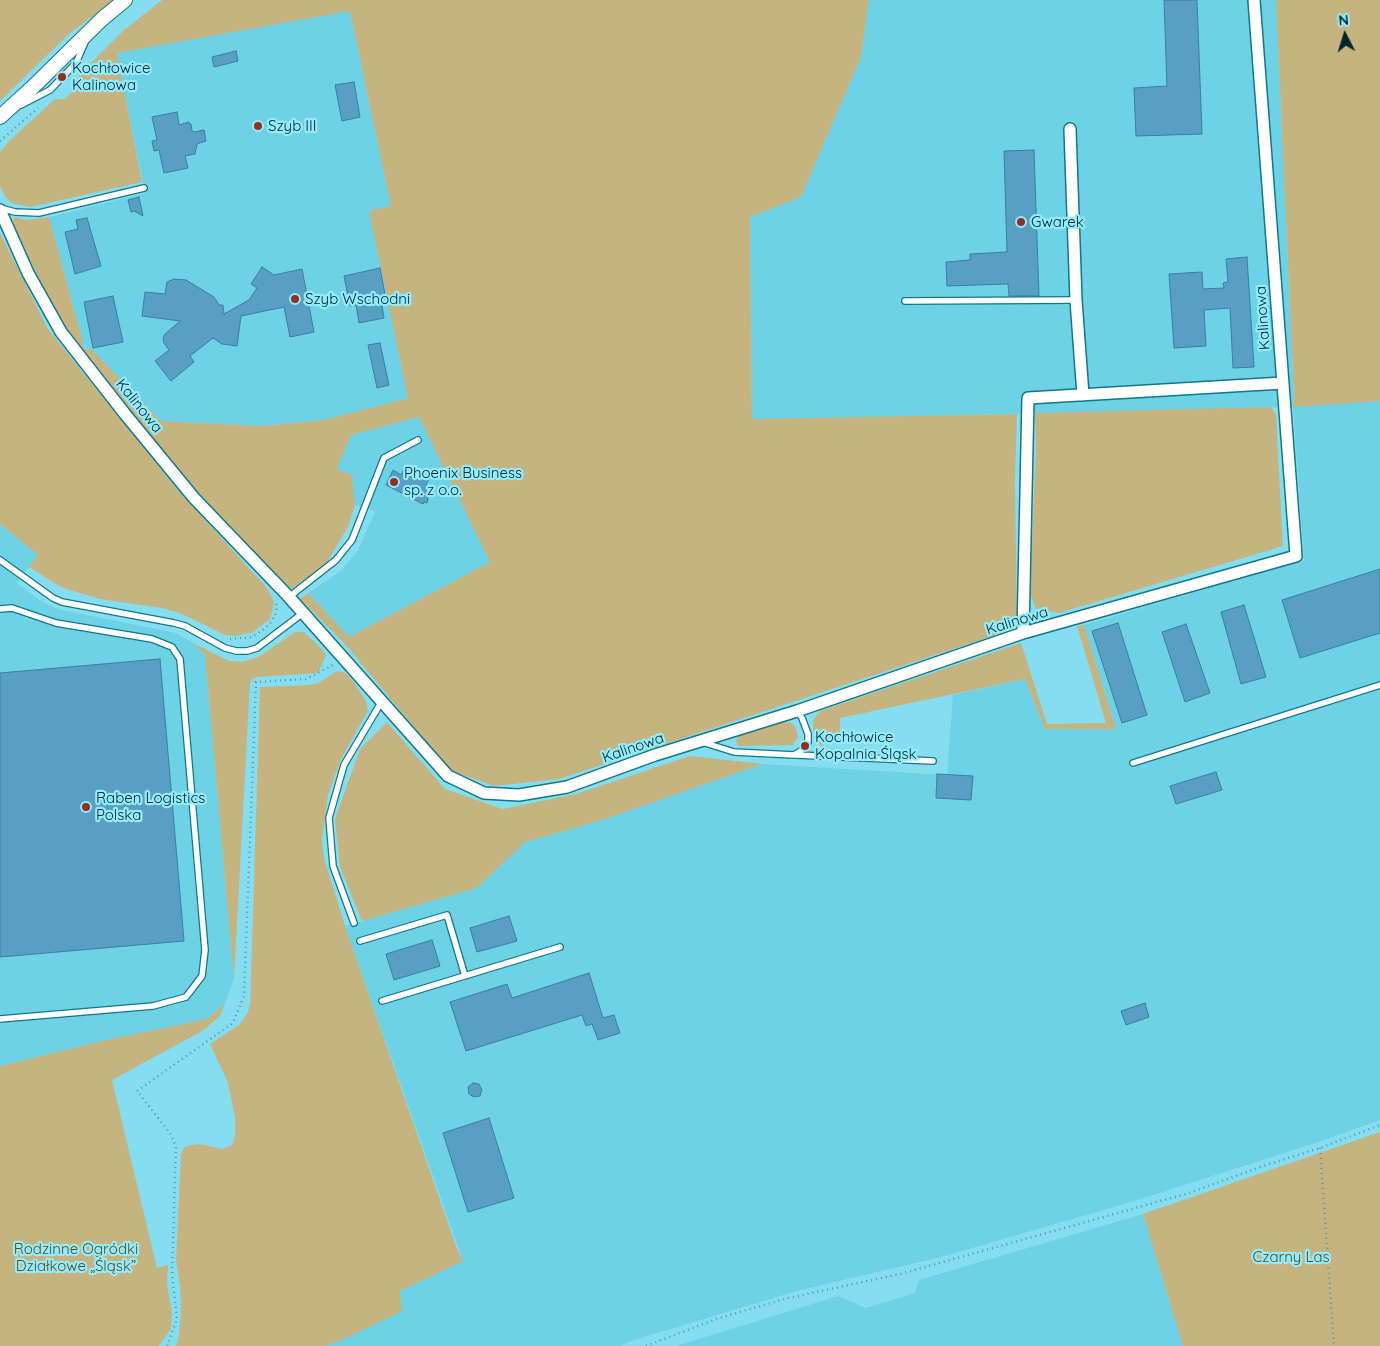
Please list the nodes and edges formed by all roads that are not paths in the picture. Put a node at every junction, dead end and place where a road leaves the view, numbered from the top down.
1 (125, 0) edge
2 (1254, 0) edge
3 (4, 114) edge
4 (1070, 130) dead end
5 (144, 188) dead end
6 (0, 209) edge
7 (1076, 300) junction
8 (905, 301) dead end
9 (1283, 383) junction
10 (1083, 395) junction
11 (418, 440) dead end
12 (0, 560) edge
13 (289, 597) junction
14 (0, 609) edge
15 (303, 613) junction
16 (1023, 634) junction
17 (1380, 685) edge
18 (382, 701) junction
19 (797, 711) junction
20 (700, 742) junction
21 (794, 755) junction
22 (933, 761) dead end
23 (1133, 763) dead end
24 (354, 923) dead end
25 (360, 941) dead end
26 (560, 947) dead end
27 (465, 976) junction
28 (382, 1001) dead end
29 (0, 1019) edge

1 - 3 street
2 - 9 street, Kalinowa
4 - 7 street
5 - 6 lane
6 - 13 street, Kalinowa
7 - 8 lane
7 - 10 street
9 - 10 street
9 - 16 street, Kalinowa
10 - 16 street
11 - 13 lane
12 - 15 lane
13 - 15 street, Kalinowa
14 - 29 lane
15 - 18 street, Kalinowa
16 - 19 street, Kalinowa
17 - 23 lane
18 - 20 street, Kalinowa
18 - 24 lane
19 - 20 street, Kalinowa
19 - 21 lane
20 - 21 lane
21 - 22 lane
25 - 27 lane
26 - 27 lane
27 - 28 lane

